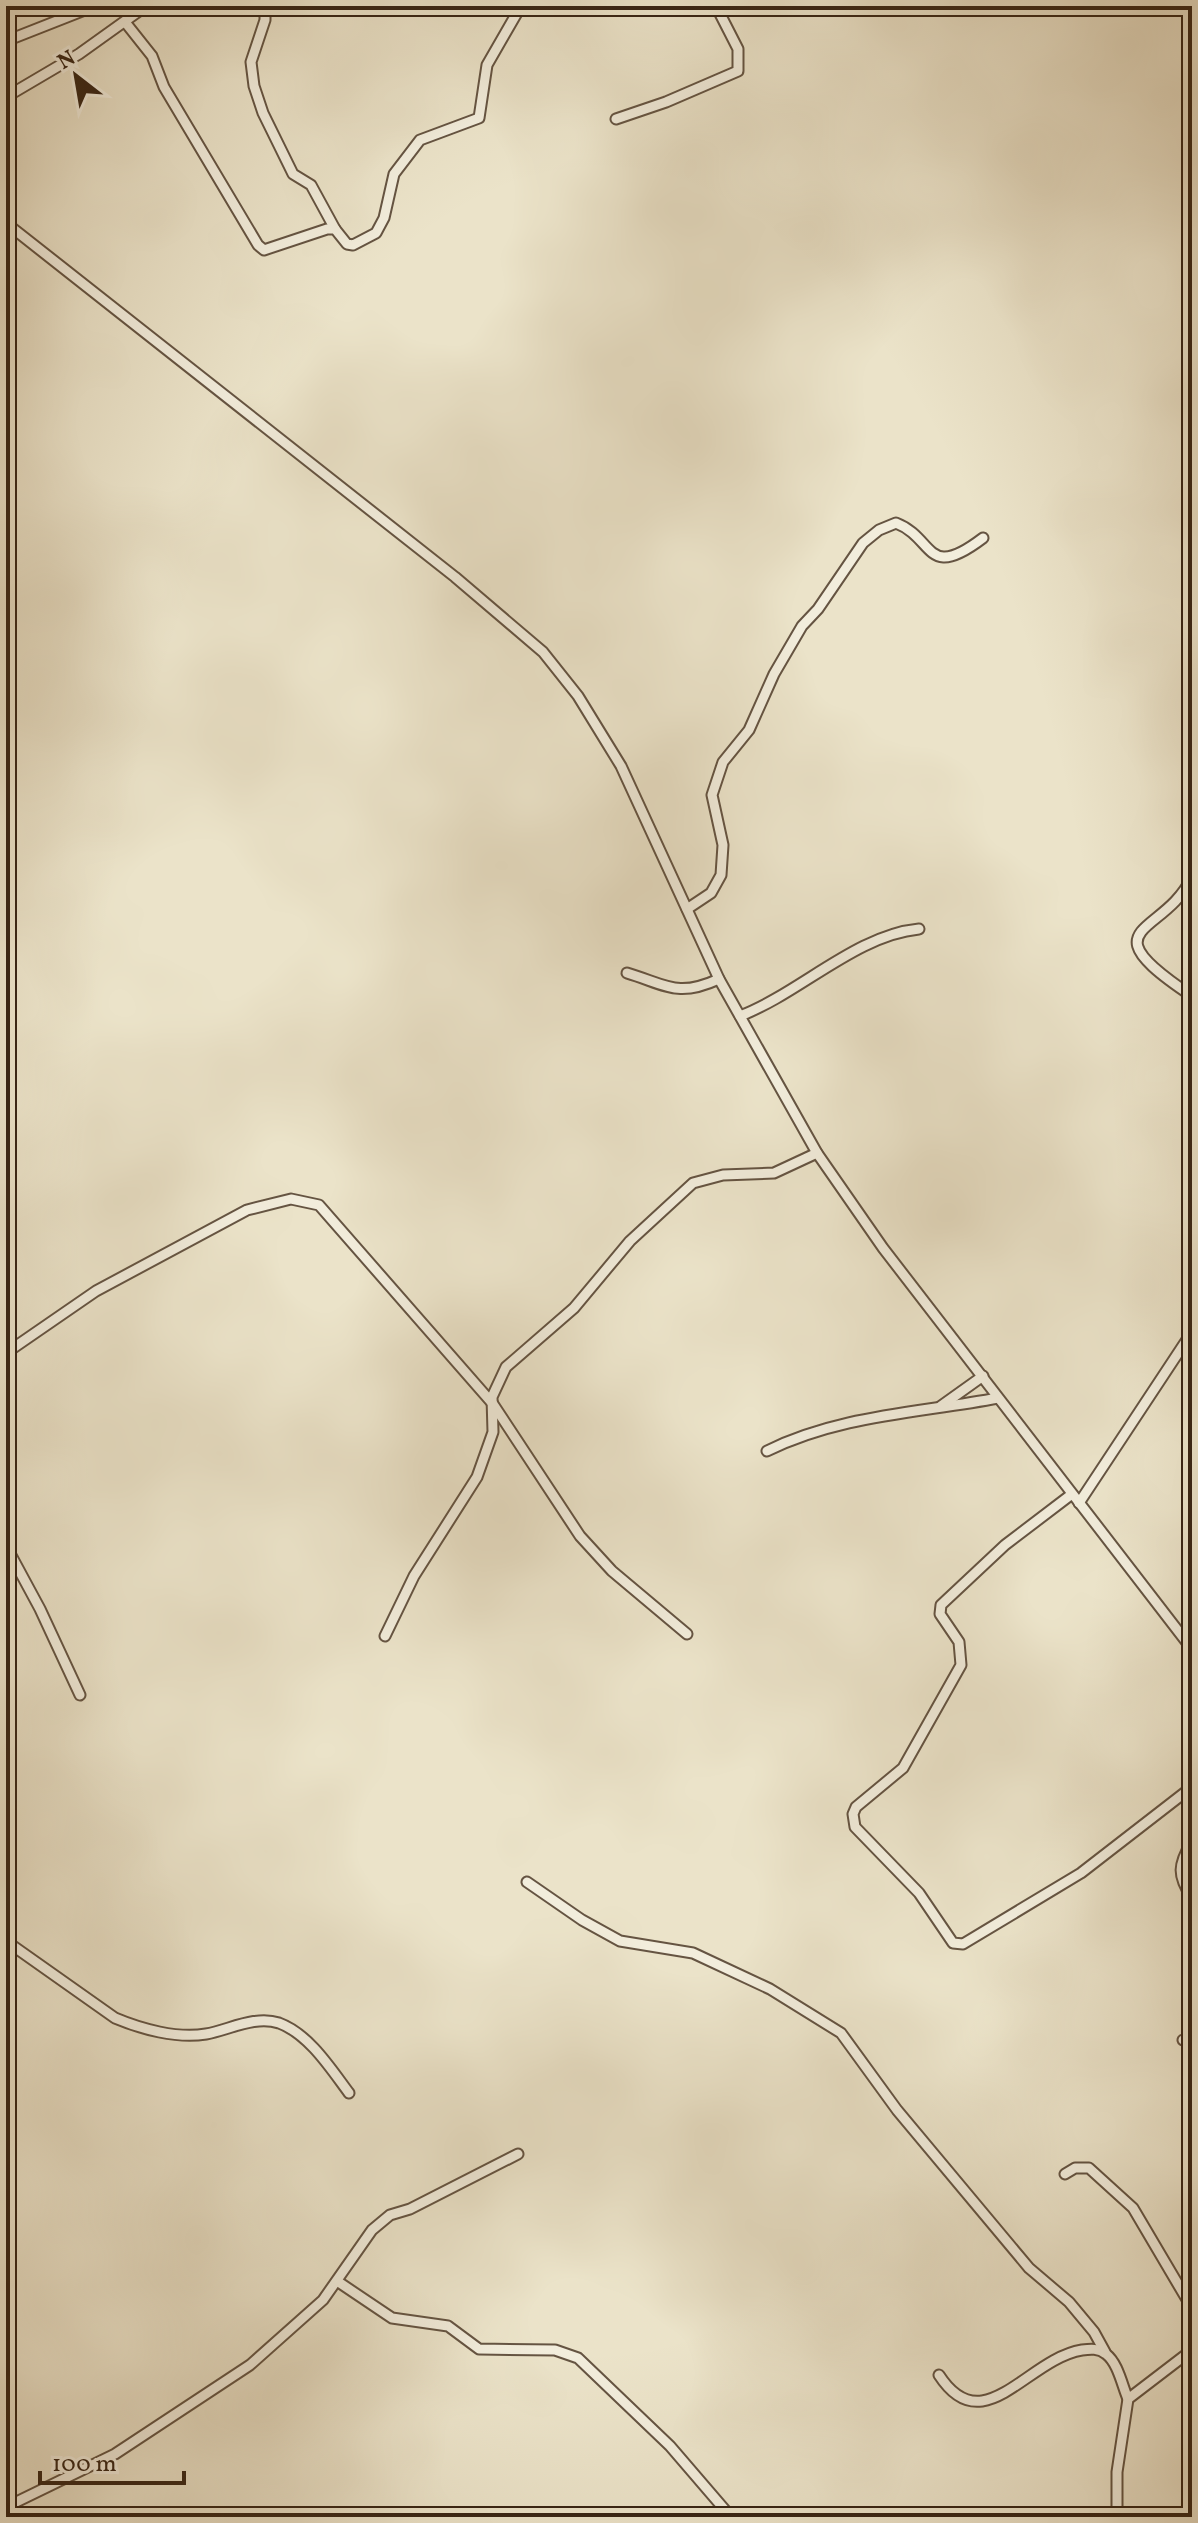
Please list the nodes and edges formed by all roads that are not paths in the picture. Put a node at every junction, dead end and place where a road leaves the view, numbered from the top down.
1 (95, 6) edge
2 (146, 6) edge
3 (265, 6) edge
4 (521, 6) edge
5 (716, 6) edge
6 (125, 22) junction
7 (6, 41) edge
8 (6, 97) edge
9 (616, 119) dead end
10 (6, 223) edge
11 (335, 229) junction
12 (983, 538) dead end
13 (1192, 877) edge
14 (687, 909) junction
15 (919, 929) dead end
16 (627, 973) dead end
17 (719, 979) junction
18 (1192, 996) edge
19 (740, 1016) junction
20 (817, 1153) junction
21 (1192, 1332) edge
22 (1182, 1349) junction
23 (6, 1353) edge
24 (1192, 1362) edge
25 (983, 1376) junction
26 (998, 1398) junction
27 (493, 1404) junction
28 (938, 1407) junction
29 (767, 1451) dead end
30 (1075, 1499) junction
31 (6, 1546) edge
32 (687, 1634) dead end
33 (385, 1636) dead end
34 (1192, 1649) edge
35 (80, 1695) dead end
36 (1192, 1787) edge
37 (1192, 1841) edge
38 (527, 1882) dead end
39 (1192, 1898) edge
40 (6, 1941) edge
41 (349, 2093) dead end
42 (518, 2154) dead end
43 (1065, 2174) dead end
44 (337, 2281) junction
45 (1192, 2308) edge
46 (1192, 2350) edge
47 (1105, 2352) junction
48 (939, 2375) dead end
49 (1128, 2399) junction
50 (6, 2507) edge
51 (731, 2517) edge
52 (1117, 2517) edge

1 - 7 street
2 - 6 street
3 - 11 street
4 - 11 street
5 - 9 street
6 - 8 street
6 - 11 street
10 - 14 street
12 - 14 street
13 - 18 street
14 - 17 street
15 - 19 street
16 - 17 street
17 - 19 street
19 - 20 street
20 - 25 street
20 - 27 street
21 - 22 street
22 - 24 street
22 - 30 street
23 - 27 street
25 - 26 street
25 - 28 street
26 - 28 street
26 - 30 street
27 - 32 street
27 - 33 street
28 - 29 street
30 - 34 street
30 - 36 street
31 - 35 street
37 - 39 street
38 - 47 street
40 - 41 street
42 - 44 street
43 - 45 street
44 - 50 street
44 - 51 street
46 - 49 street
47 - 48 street
47 - 49 street
49 - 52 street

